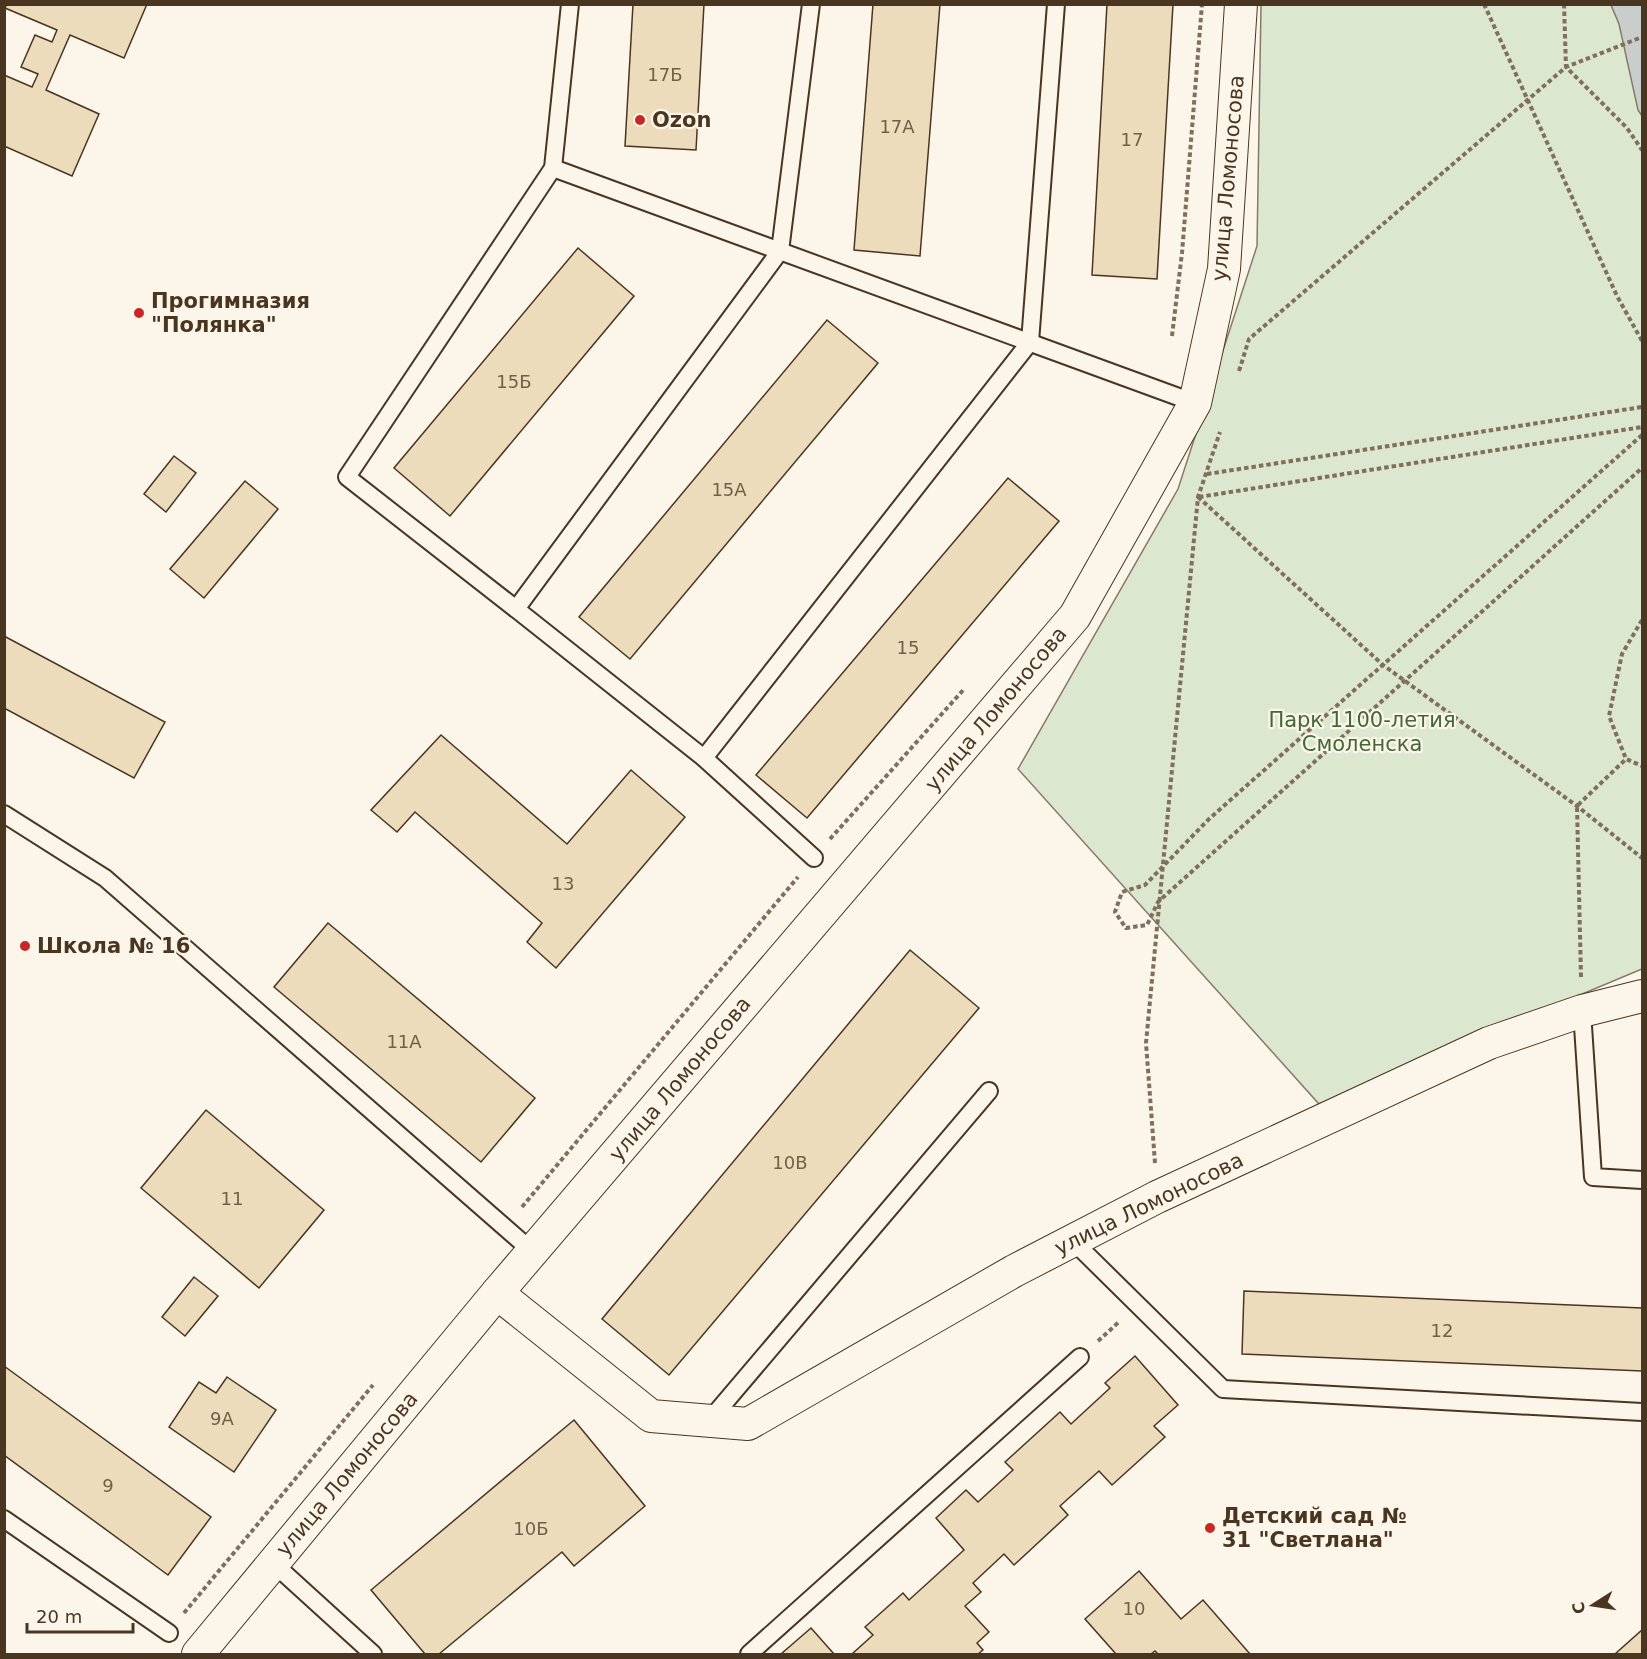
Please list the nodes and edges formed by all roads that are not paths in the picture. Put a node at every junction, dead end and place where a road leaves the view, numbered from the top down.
1 (570, 4) edge
2 (811, 4) edge
3 (1056, 4) edge
4 (1240, 4) edge
5 (553, 168) junction
6 (780, 251) junction
7 (1030, 342) junction
8 (1195, 403) junction
9 (516, 609) junction
10 (704, 758) junction
11 (4, 814) edge
12 (814, 858) road end
13 (1642, 996) edge
14 (1582, 1011) junction
15 (988, 1091) dead end
16 (1642, 1180) edge
17 (1073, 1241) junction
18 (533, 1252) junction
19 (497, 1293) junction
20 (1080, 1357) road end
21 (1642, 1412) edge
22 (709, 1421) junction
23 (4, 1519) edge
24 (273, 1563) junction
25 (169, 1633) road end
26 (198, 1654) edge
27 (373, 1654) edge
28 (749, 1654) edge

1 - 5 lane
2 - 6 lane
3 - 7 lane
4 - 8 street, улица Ломоносова
5 - 6 lane
5 - 9 lane
6 - 7 lane
6 - 9 lane
7 - 8 lane
7 - 10 lane
8 - 18 street, улица Ломоносова
9 - 10 lane
10 - 12 lane
11 - 18 lane
13 - 14 street, улица Ломоносова
14 - 16 lane
14 - 17 street, улица Ломоносова
15 - 22 lane
17 - 21 lane
17 - 22 street, улица Ломоносова
18 - 19 street, улица Ломоносова
19 - 22 street, улица Ломоносова
19 - 24 street, улица Ломоносова
20 - 28 lane
23 - 25 lane
24 - 26 street, улица Ломоносова
24 - 27 lane

